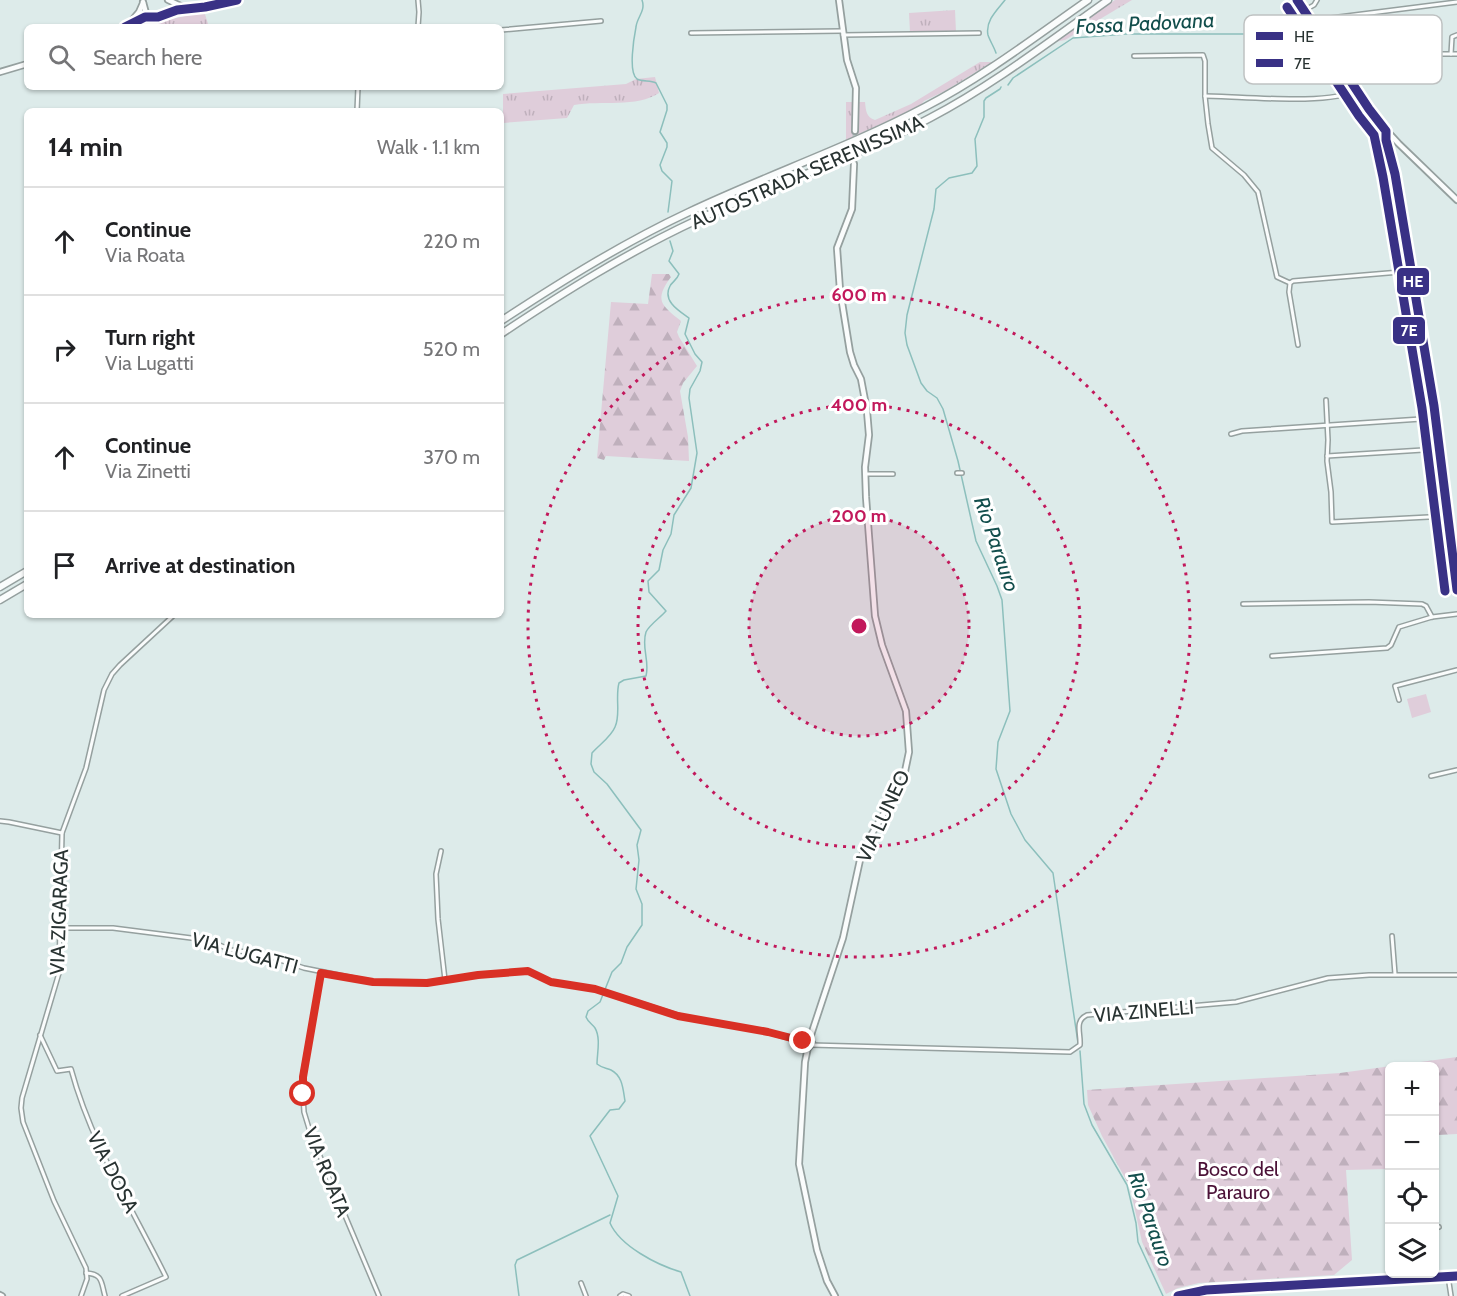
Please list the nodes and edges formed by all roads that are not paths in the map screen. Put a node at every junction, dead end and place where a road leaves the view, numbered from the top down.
1 (168, 0) edge
2 (237, 0) edge
3 (418, 0) edge
4 (839, 0) edge
5 (1088, 0) edge
6 (1108, 0) edge
7 (1297, 0) edge
8 (1317, 0) edge
9 (144, 1) edge
10 (1457, 2) edge
11 (194, 8) junction
12 (1304, 10) junction
13 (163, 15) junction
14 (1307, 15) edge
15 (1355, 15) edge
16 (150, 16) junction
17 (601, 21) dead end
18 (128, 24) edge
19 (131, 24) edge
20 (418, 24) edge
21 (504, 30) edge
22 (691, 33) dead end
23 (842, 33) junction
24 (979, 33) dead end
25 (1457, 35) edge
26 (1442, 54) edge
27 (1450, 54) junction
28 (1457, 54) edge
29 (1134, 56) dead end
30 (24, 64) edge
31 (0, 72) edge
32 (1352, 84) edge
33 (358, 90) edge
34 (1356, 90) junction
35 (1205, 96) junction
36 (357, 108) edge
37 (1369, 109) junction
38 (1386, 130) junction
39 (855, 131) tunnel mouth
40 (1395, 140) junction
41 (1388, 146) junction
42 (1391, 161) junction
43 (854, 164) tunnel mouth
44 (1456, 199) edge
45 (1412, 271) junction
46 (1290, 283) junction
47 (504, 319) edge
48 (504, 332) edge
49 (1298, 345) dead end
50 (1326, 400) dead end
51 (1436, 418) junction
52 (1328, 425) junction
53 (1231, 434) dead end
54 (1440, 449) junction
55 (1327, 456) junction
56 (865, 474) junction
57 (893, 474) dead end
58 (1448, 516) junction
59 (24, 573) edge
60 (24, 586) edge
61 (0, 587) edge
62 (1457, 590) edge
63 (0, 600) edge
64 (1243, 604) dead end
65 (1457, 614) edge
66 (1432, 617) junction
67 (171, 618) edge
68 (1272, 656) dead end
69 (1457, 670) edge
70 (1399, 700) dead end
71 (1457, 770) edge
72 (1431, 776) dead end
73 (0, 821) edge
74 (62, 833) junction
75 (441, 851) dead end
76 (60, 928) junction
77 (1392, 936) dead end
78 (321, 973) junction
79 (1395, 974) junction
80 (1457, 975) edge
81 (444, 980) junction
82 (40, 1035) junction
83 (809, 1044) junction
84 (86, 1273) junction
85 (1439, 1276) edge
86 (1449, 1276) junction
87 (1457, 1276) edge
88 (1385, 1277) edge
89 (581, 1283) dead end
90 (81, 1296) edge
91 (105, 1296) edge
92 (122, 1296) edge
93 (379, 1296) edge
94 (586, 1296) edge
95 (620, 1296) edge
96 (629, 1296) edge
97 (835, 1296) edge
98 (1178, 1296) edge
99 (1451, 1296) edge

1 - 11 main road
1 - 13 main road
2 - 11 main road
3 - 20 street
4 - 23 main road
5 - 47 highway, AUTOSTRADA SERENISSIMA
6 - 48 highway, AUTOSTRADA SERENISSIMA
7 - 12 main road
8 - 12 street
9 - 16 main road
9 - 18 main road
10 - 15 street
11 - 13 main road
12 - 14 main road
13 - 16 main road
16 - 19 main road
17 - 21 street
22 - 23 street
23 - 24 street
23 - 39 main road
25 - 27 street
26 - 27 street
27 - 28 street
29 - 35 street
30 - 31 main road
32 - 34 main road
33 - 36 street
34 - 35 street
34 - 37 main road
35 - 46 street
37 - 38 main road
37 - 42 main road
38 - 40 main road
38 - 41 main road
40 - 41 main road
40 - 44 main road
41 - 42 main road
42 - 45 main road
43 - 56 main road, VIA LUNEO
45 - 46 street
45 - 51 main road
46 - 49 street
50 - 52 street
51 - 52 street
51 - 54 main road
52 - 53 street
52 - 55 street
54 - 55 street
54 - 58 main road
55 - 58 street
56 - 57 street
56 - 83 main road, VIA LUNEO
58 - 62 main road
59 - 61 highway
60 - 63 highway
64 - 66 street
65 - 66 street
66 - 68 street
67 - 74 street, VIA ZIGARAGA
69 - 70 street
71 - 72 street
73 - 74 street
74 - 76 street, VIA ZIGARAGA
75 - 81 street
76 - 78 street, VIA LUGATTI
76 - 82 street, VIA ZIGARAGA
77 - 79 street
78 - 81 street, VIA LUGATTI
78 - 93 street, VIA ROATA
79 - 80 street, VIA ZINELLI
79 - 83 street, VIA ZINELLI
81 - 83 street, VIA LUGATTI
82 - 84 street, VIA ZIGARAGA
82 - 92 street, VIA DOSA
83 - 97 main road, VIA LUNEO
84 - 90 street
84 - 91 street
85 - 86 main road
86 - 87 main road
86 - 99 street
88 - 98 main road
89 - 94 street
95 - 96 street

